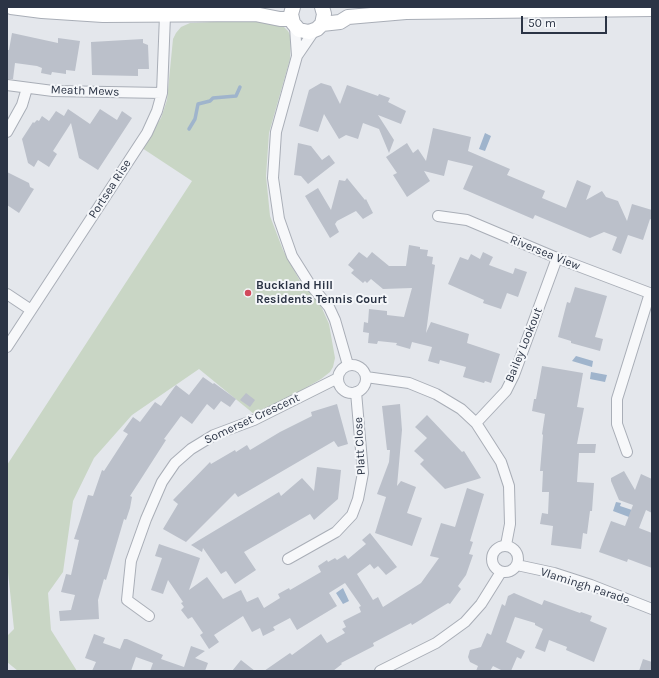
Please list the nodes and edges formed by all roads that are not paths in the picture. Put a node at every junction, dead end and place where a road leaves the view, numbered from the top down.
1 (11, 7) edge
2 (277, 7) edge
3 (323, 8) edge
4 (652, 9) edge
5 (255, 14) junction
6 (165, 15) junction
7 (348, 17) junction
8 (293, 18) edge
9 (318, 27) junction
10 (297, 56) junction
11 (7, 85) edge
12 (27, 88) junction
13 (162, 93) junction
14 (7, 132) edge
15 (438, 216) dead end
16 (557, 258) junction
17 (651, 293) edge
18 (7, 294) edge
19 (31, 310) junction
20 (7, 346) edge
21 (348, 365) junction
22 (366, 377) junction
23 (338, 378) junction
24 (356, 392) junction
25 (476, 423) junction
26 (627, 452) dead end
27 (506, 545) junction
28 (288, 559) dead end
29 (517, 565) junction
30 (501, 572) junction
31 (652, 609) edge
32 (149, 616) dead end
33 (380, 671) edge

1 - 6 street
2 - 5 street
3 - 7 street
3 - 9 street
4 - 7 street
5 - 6 street
5 - 8 street
6 - 13 street, Portsea Rise
7 - 9 street
8 - 9 street
8 - 10 street
9 - 10 street
10 - 21 street
11 - 12 street, Meath Mews
12 - 13 street, Meath Mews
12 - 14 street
13 - 19 street, Portsea Rise
15 - 16 street, Riversea View
16 - 17 street, Riversea View
16 - 25 street, Bailey Lookout
17 - 26 street
18 - 19 street
19 - 20 street, Portsea Rise
21 - 22 street
21 - 23 street, Somerset Crescent
22 - 24 street
22 - 25 street
23 - 24 street
23 - 32 street, Somerset Crescent
24 - 28 street, Platt Close
25 - 27 street
27 - 29 street
27 - 30 street
29 - 30 street
29 - 31 street, Vlamingh Parade
30 - 33 street

